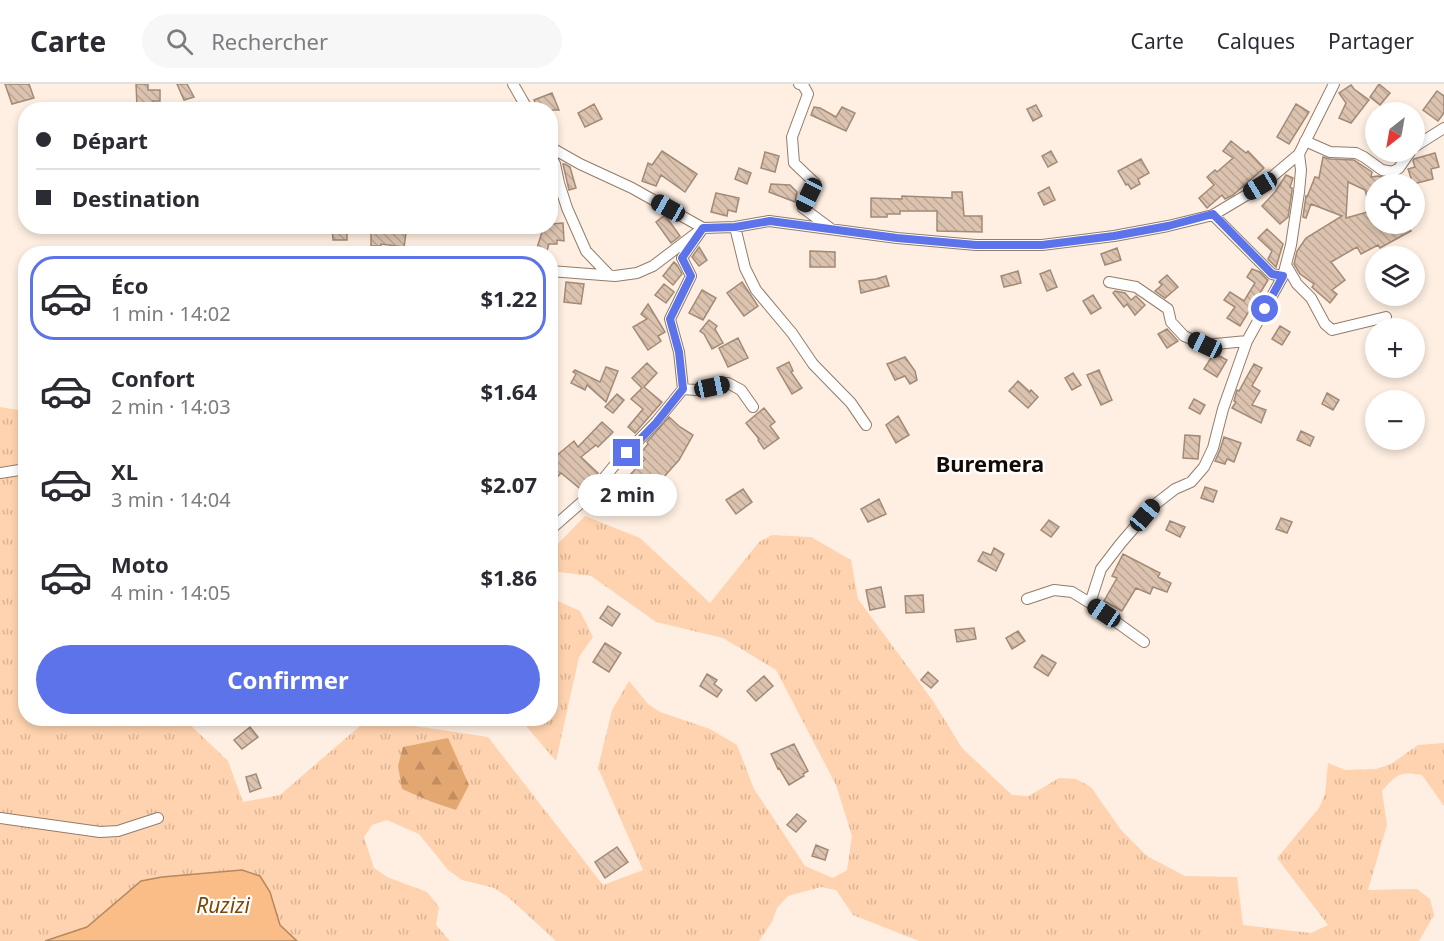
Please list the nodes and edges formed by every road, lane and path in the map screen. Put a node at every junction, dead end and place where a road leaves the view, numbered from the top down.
1 (513, 84) edge
2 (800, 84) edge
3 (1334, 84) edge
4 (523, 102) edge
5 (1444, 128) edge
6 (1425, 140) edge
7 (1305, 141) junction
8 (558, 152) edge
9 (1299, 154) junction
10 (1365, 158) edge
11 (1371, 162) edge
12 (1403, 162) edge
13 (558, 175) edge
14 (1213, 214) junction
15 (735, 227) junction
16 (703, 228) junction
17 (831, 228) junction
18 (1285, 271) junction
19 (558, 272) edge
20 (609, 275) junction
21 (1109, 282) dead end
22 (1386, 317) dead end
23 (1247, 341) junction
24 (683, 389) junction
25 (753, 407) dead end
26 (866, 425) dead end
27 (18, 470) edge
28 (0, 473) edge
29 (558, 523) edge
30 (1027, 600) dead end
31 (1090, 603) junction
32 (1144, 642) dead end
33 (0, 818) edge
34 (158, 818) dead end

1 - 4 street
2 - 17 street
3 - 7 street
5 - 6 street
7 - 9 street
7 - 10 street
8 - 16 street
9 - 14 street
9 - 18 street
11 - 12 street
13 - 20 street
14 - 17 street
14 - 18 street
15 - 16 street
15 - 17 street
15 - 26 street
16 - 20 street
16 - 24 street
18 - 22 street
18 - 23 street
19 - 20 street
21 - 23 street
23 - 31 street
24 - 25 street
24 - 29 street
27 - 28 street
30 - 31 street
31 - 32 street
33 - 34 street

